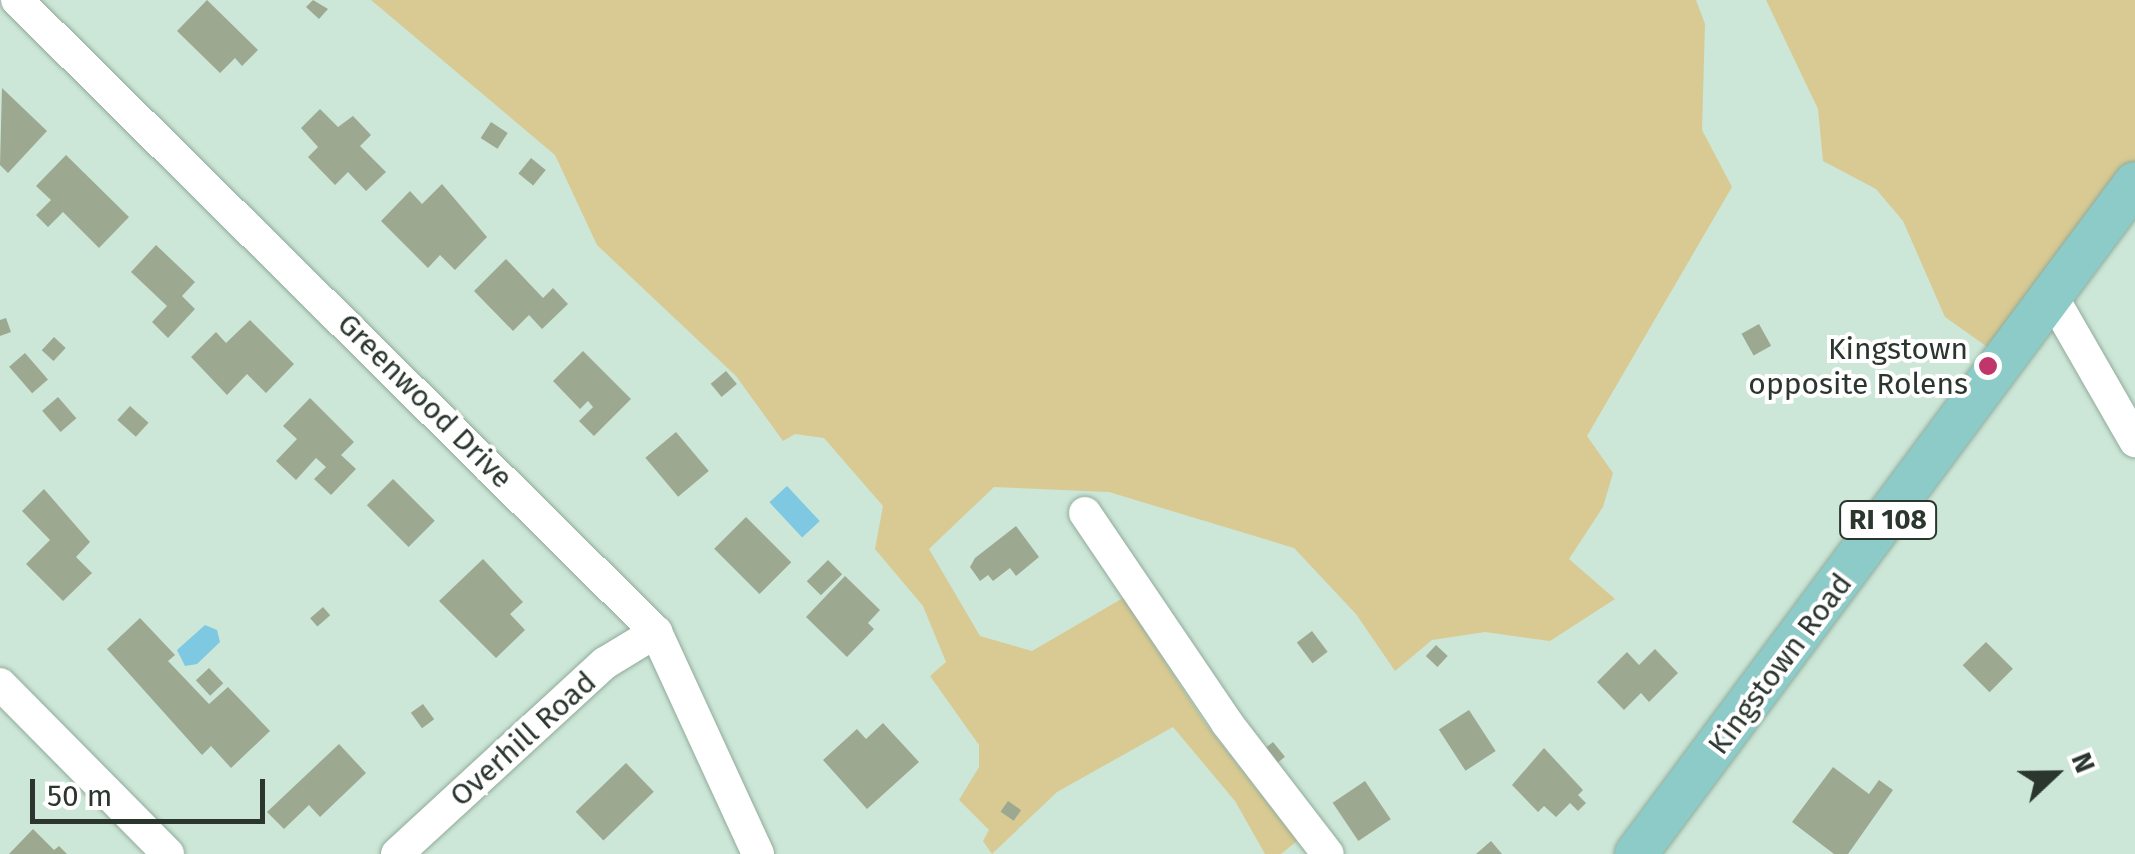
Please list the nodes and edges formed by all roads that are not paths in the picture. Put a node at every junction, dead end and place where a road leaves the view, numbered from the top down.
1 (18, 0) edge
2 (2135, 183) edge
3 (2054, 300) junction
4 (2135, 441) edge
5 (1085, 513) dead end
6 (656, 632) junction
7 (0, 684) edge
8 (168, 854) edge
9 (397, 854) edge
10 (758, 854) edge
11 (1328, 854) edge
12 (1636, 854) edge

1 - 6 street, Greenwood Drive
2 - 3 main road, Kingstown Road / RI 108
3 - 4 street
3 - 12 main road, Kingstown Road / RI 108
5 - 11 street
6 - 9 street, Overhill Road
6 - 10 street, Greenwood Drive
7 - 8 street

